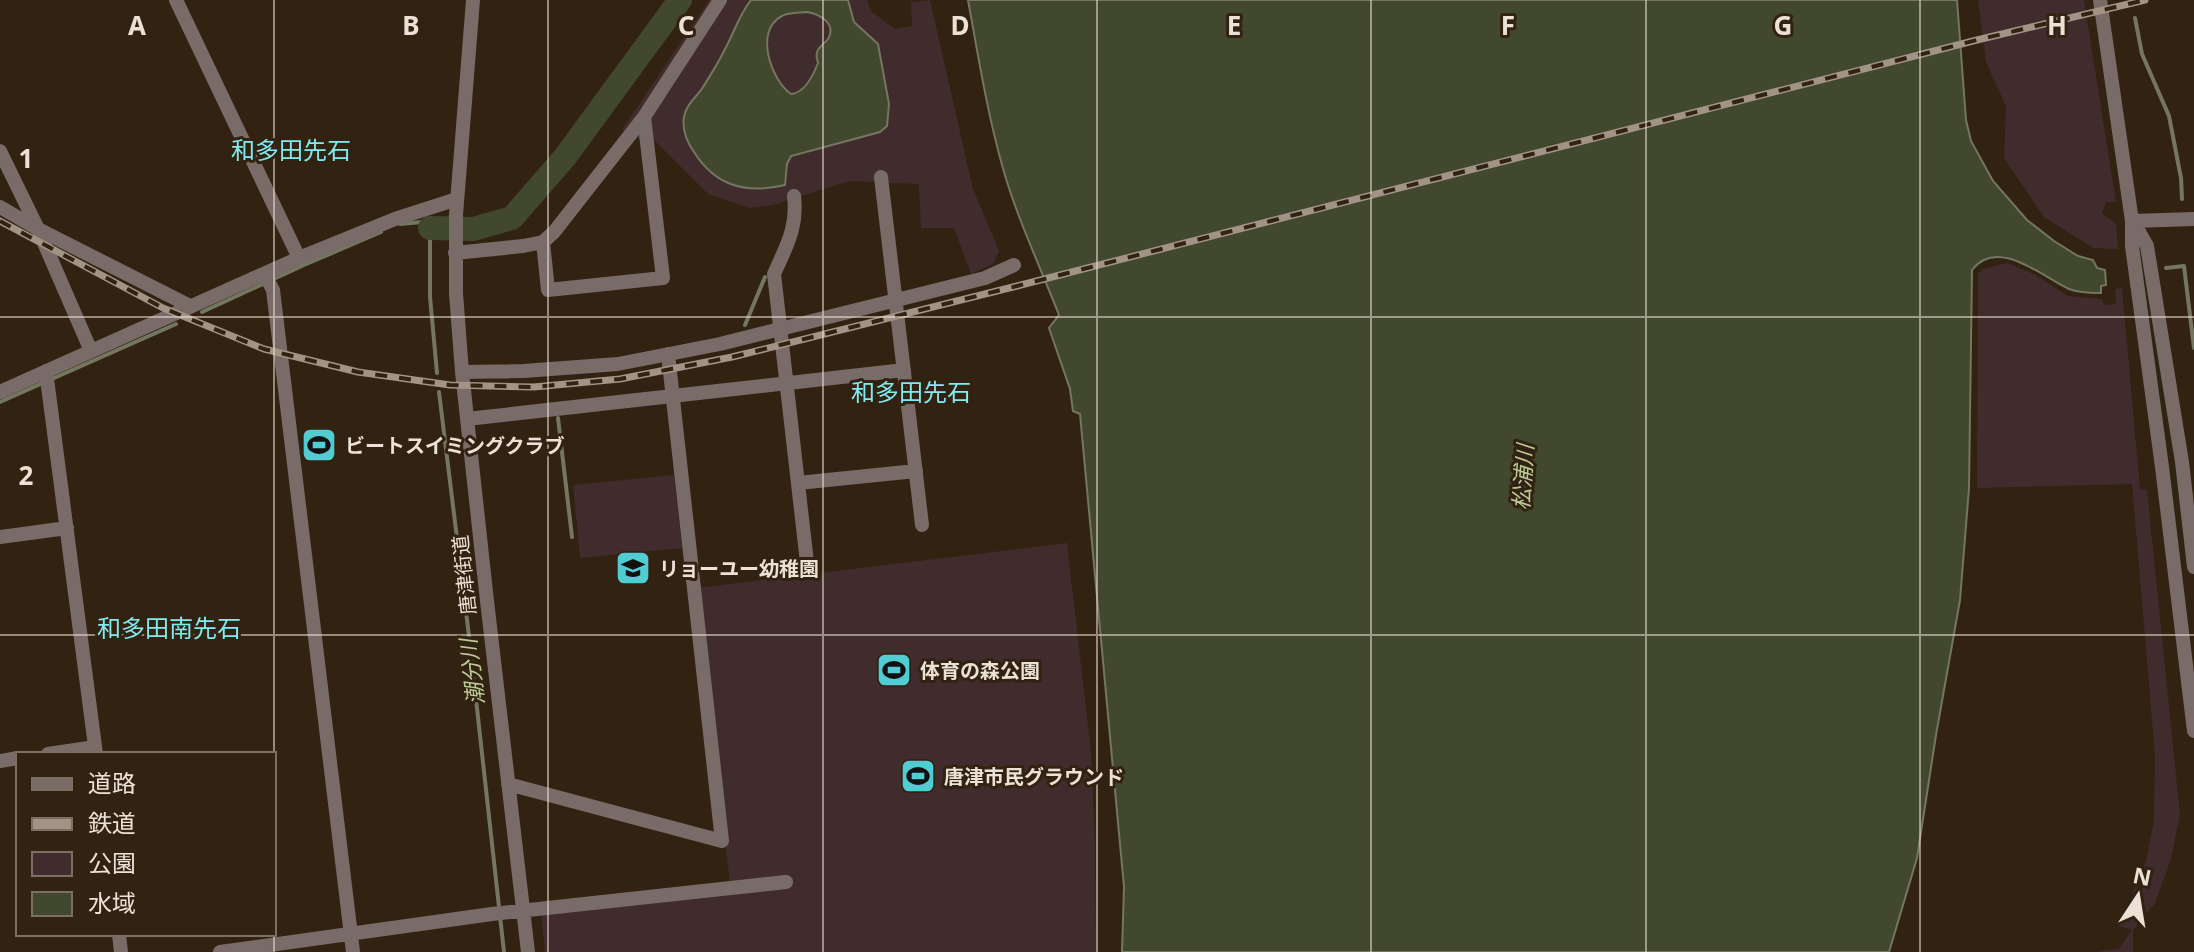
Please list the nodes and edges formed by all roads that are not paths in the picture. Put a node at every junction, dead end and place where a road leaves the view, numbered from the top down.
1 (176, 0) edge
2 (473, 0) edge
3 (720, 0) edge
4 (2100, 0) edge
5 (644, 117) junction
6 (0, 151) edge
7 (881, 177) dead end
8 (794, 196) dead end
9 (457, 199) junction
10 (0, 207) edge
11 (2194, 219) edge
12 (2132, 221) junction
13 (38, 229) junction
14 (543, 242) junction
15 (455, 247) junction
16 (299, 258) junction
17 (1014, 265) dead end
18 (268, 281) junction
19 (896, 299) junction
20 (190, 306) junction
21 (780, 328) junction
22 (91, 351) junction
23 (668, 354) junction
24 (904, 370) junction
25 (462, 372) junction
26 (48, 378) junction
27 (786, 384) junction
28 (0, 392) edge
29 (672, 395) junction
30 (467, 419) junction
31 (916, 471) junction
32 (802, 482) junction
33 (922, 525) dead end
34 (67, 528) junction
35 (0, 537) edge
36 (2194, 567) edge
37 (808, 571) dead end
38 (2194, 731) edge
39 (96, 751) edge
40 (508, 784) junction
41 (786, 882) dead end
42 (523, 911) junction
43 (351, 933) junction
44 (220, 952) edge
45 (353, 952) edge
46 (528, 952) edge

1 - 16 street
2 - 9 street
3 - 5 street
4 - 12 street
5 - 14 street
5 - 14 street
6 - 13 street
7 - 19 street
8 - 21 street
9 - 15 street, 唐津街道
9 - 16 street
10 - 13 street
11 - 12 street
12 - 36 street
12 - 38 street
13 - 20 street
13 - 22 street
14 - 15 street
15 - 25 street, 唐津街道
16 - 18 street
17 - 19 street
18 - 20 street
18 - 43 street
19 - 21 street
19 - 24 street
20 - 22 street
21 - 23 street
21 - 27 street
22 - 26 street
23 - 25 street
23 - 29 street
24 - 27 street
24 - 31 street
25 - 30 street, 唐津街道
26 - 28 street
26 - 34 street
27 - 29 street
27 - 32 street
29 - 30 street
29 - 40 street
30 - 40 street, 唐津街道
31 - 32 street
31 - 33 street
32 - 37 street
34 - 35 street
34 - 39 street
40 - 42 street, 唐津街道
41 - 42 street
42 - 43 street
42 - 46 street, 唐津街道
43 - 44 street
43 - 45 street

